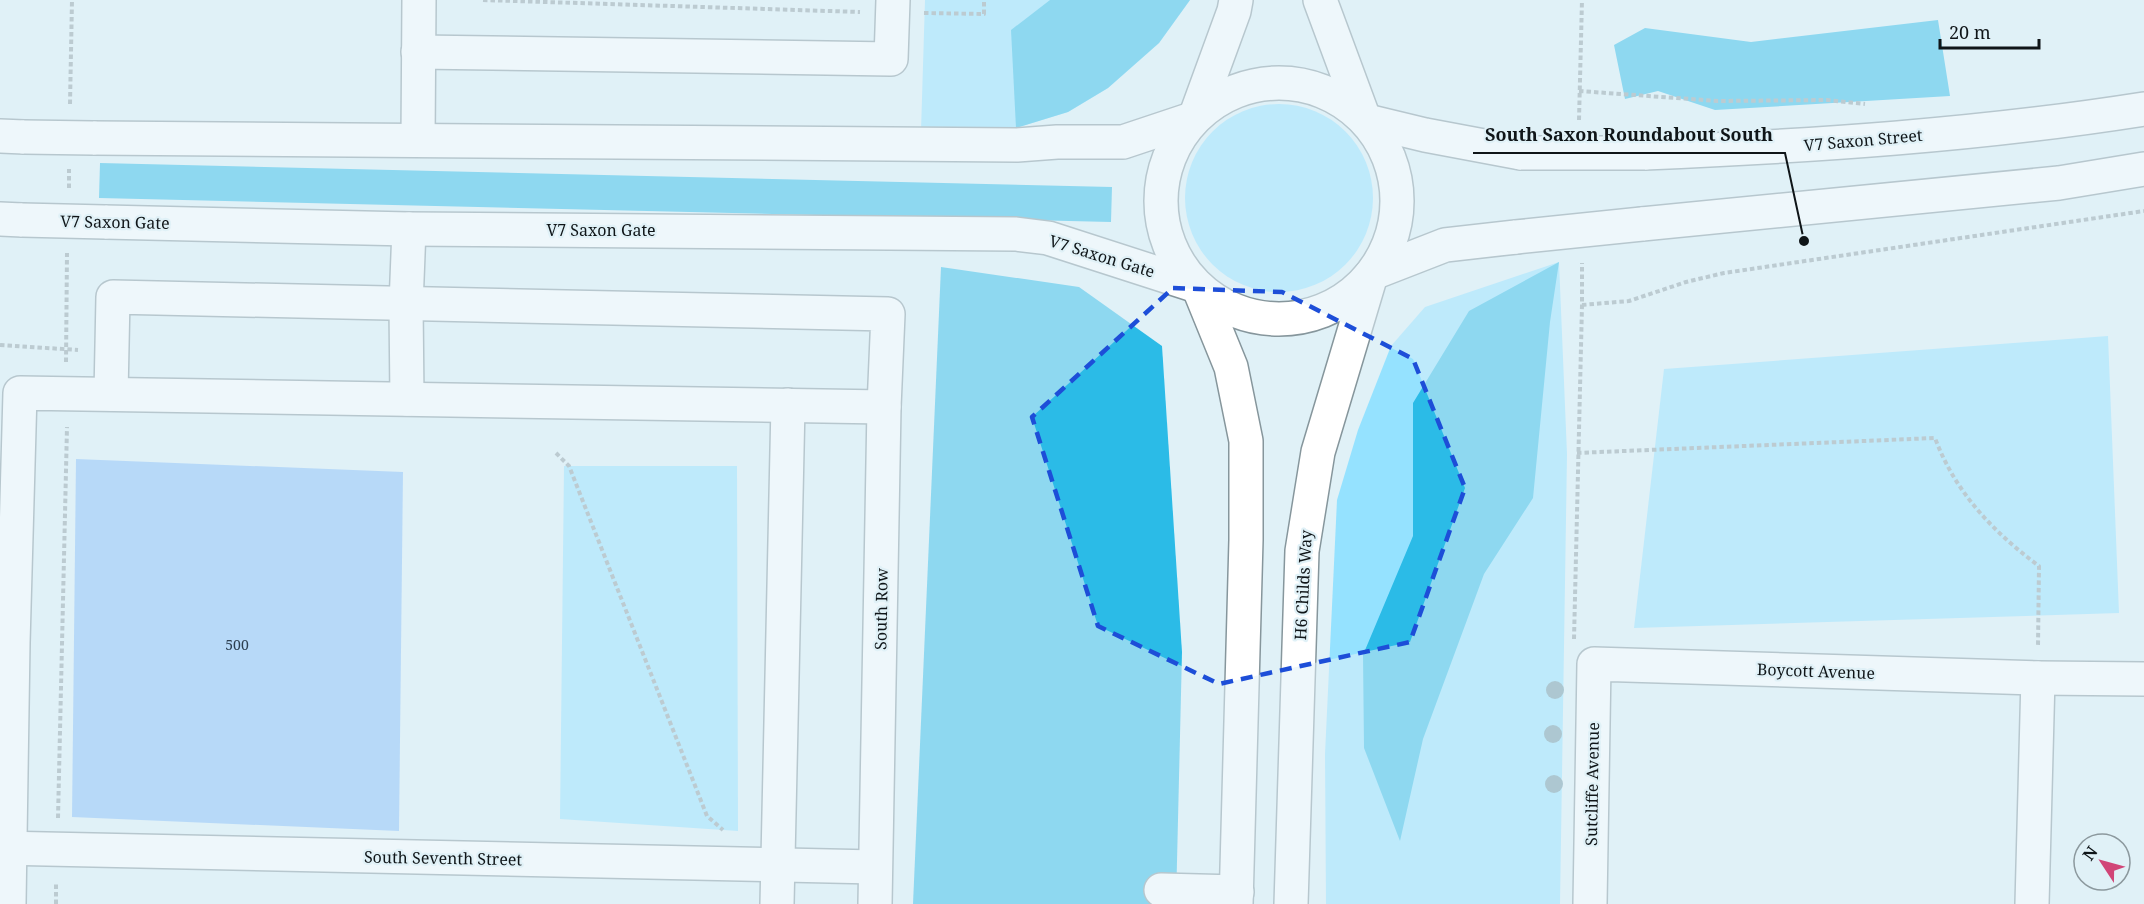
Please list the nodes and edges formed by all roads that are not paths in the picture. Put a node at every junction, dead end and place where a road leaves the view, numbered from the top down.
1 (419, 0) edge
2 (1236, 0) edge
3 (1320, 0) edge
4 (892, 6) edge
5 (418, 52) junction
6 (2144, 109) edge
7 (1194, 117) junction
8 (1365, 119) junction
9 (12, 137) edge
10 (418, 140) junction
11 (2144, 169) edge
12 (11, 220) edge
13 (409, 229) junction
14 (1372, 274) junction
15 (1197, 288) junction
16 (406, 305) junction
17 (111, 394) junction
18 (407, 399) junction
19 (788, 405) junction
20 (884, 407) junction
21 (1584, 654) joint
22 (2038, 678) junction
23 (2144, 679) edge
24 (5, 849) edge
25 (778, 865) junction
26 (875, 867) junction
27 (1161, 890) dead end
28 (1236, 898) edge
29 (9, 904) edge
30 (777, 904) edge
31 (874, 904) edge
32 (1291, 904) edge
33 (1590, 904) edge
34 (2032, 904) edge

1 - 5 street
2 - 7 street
3 - 8 street
4 - 5 street
5 - 10 street
6 - 8 street, V7 Saxon Street, bridge
7 - 8 street
7 - 10 street
7 - 15 street
8 - 14 street
9 - 10 street, bridge
11 - 14 street, bridge
12 - 13 street, V7 Saxon Gate, bridge
13 - 15 street, V7 Saxon Gate
13 - 16 street
14 - 15 street
14 - 32 street, H6 Childs Way
15 - 28 street
16 - 17 street
16 - 18 street
16 - 20 street, South Row
17 - 18 street
17 - 24 street
18 - 19 street
19 - 20 street
19 - 25 street
20 - 26 street, South Row
21 - 22 street, Boycott Avenue
21 - 33 street, Sutcliffe Avenue
22 - 23 street, Boycott Avenue
22 - 34 street
24 - 25 street, South Seventh Street
24 - 29 street
25 - 26 street, South Seventh Street
25 - 30 street
26 - 31 street, South Row
27 - 28 street

